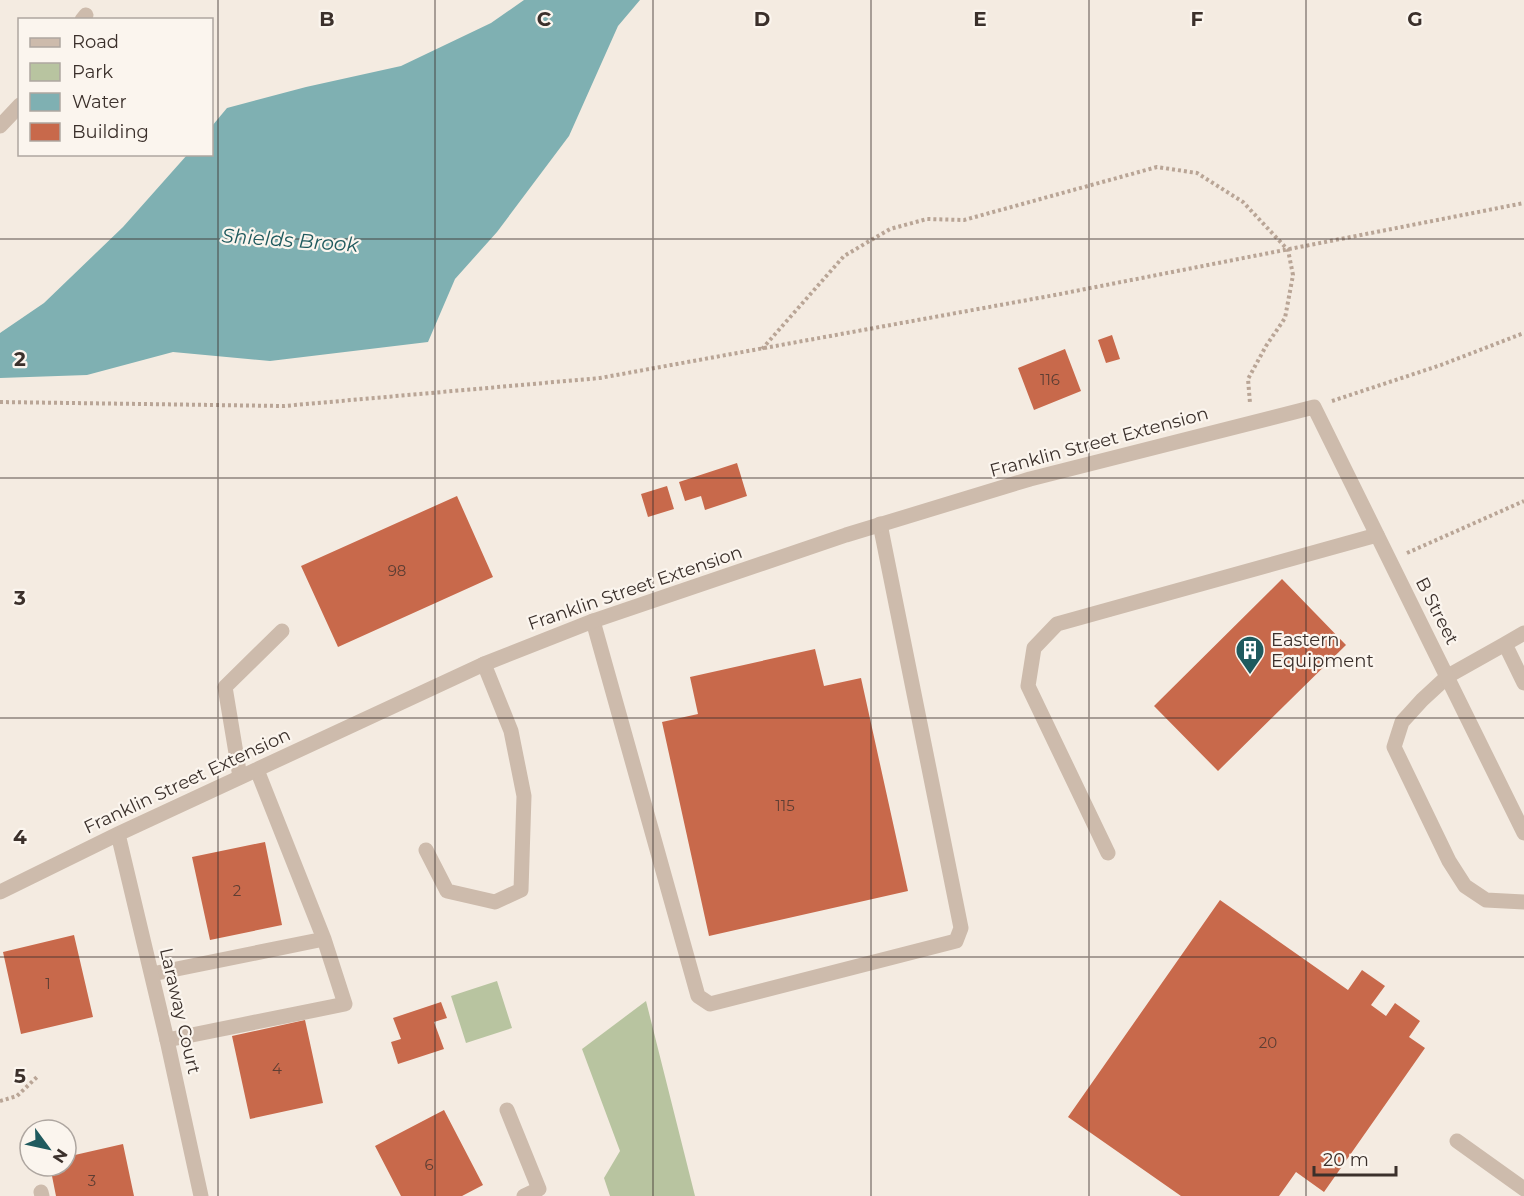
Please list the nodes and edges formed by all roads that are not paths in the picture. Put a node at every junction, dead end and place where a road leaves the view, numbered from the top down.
1 (18, 107) edge
2 (0, 126) edge
3 (1314, 407) joint
4 (880, 524) junction
5 (1377, 535) junction
6 (592, 621) junction
7 (282, 631) dead end
8 (1524, 633) edge
9 (1505, 644) junction
10 (484, 664) junction
11 (1448, 676) junction
12 (1524, 683) edge
13 (257, 770) junction
14 (240, 777) junction
15 (1524, 833) edge
16 (118, 834) junction
17 (426, 850) dead end
18 (1108, 853) dead end
19 (0, 892) edge
20 (1524, 902) edge
21 (324, 939) junction
22 (152, 974) junction
23 (167, 1040) junction
24 (507, 1110) dead end
25 (1457, 1141) dead end
26 (1524, 1189) edge
27 (540, 1193) edge
28 (201, 1196) edge
29 (524, 1196) edge

1 - 2 street
3 - 4 street, Franklin Street Extension
3 - 5 street, B Street
4 - 6 street, Franklin Street Extension
4 - 6 street
5 - 11 street, B Street
5 - 18 street
6 - 10 street, Franklin Street Extension
7 - 14 street
8 - 9 street
9 - 11 street
9 - 12 street
10 - 13 street, Franklin Street Extension
10 - 17 street
11 - 15 street, B Street
11 - 20 street
13 - 14 street, Franklin Street Extension
13 - 21 street
14 - 16 street, Franklin Street Extension
16 - 19 street, Franklin Street Extension
16 - 22 street, Laraway Court
21 - 22 street
21 - 23 street
22 - 23 street, Laraway Court
23 - 28 street, Laraway Court
24 - 27 street
25 - 26 street
27 - 29 street

